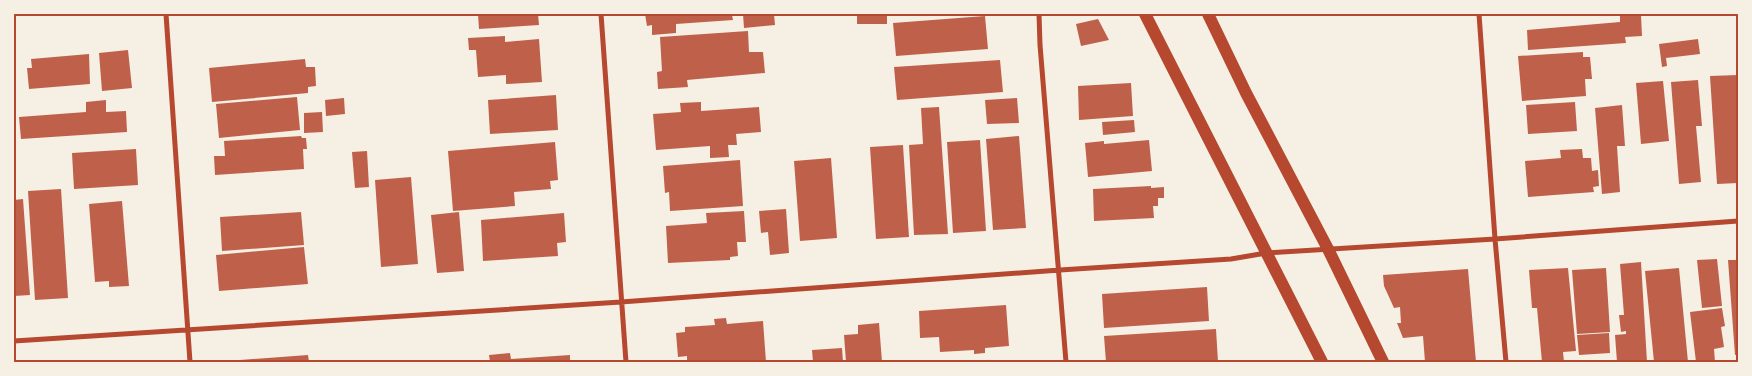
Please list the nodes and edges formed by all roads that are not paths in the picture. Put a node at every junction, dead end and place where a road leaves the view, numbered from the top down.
1 (166, 14) edge
2 (601, 14) edge
3 (1039, 14) edge
4 (1145, 14) edge
5 (1208, 14) edge
6 (1478, 14) edge
7 (1738, 222) edge
8 (1495, 239) junction
9 (1328, 249) junction
10 (1266, 253) junction
11 (1060, 270) junction
12 (621, 302) junction
13 (188, 329) junction
14 (14, 341) edge
15 (190, 362) edge
16 (626, 362) edge
17 (1066, 362) edge
18 (1322, 362) edge
19 (1383, 362) edge
20 (1506, 362) edge

1 - 13 street
2 - 12 street
3 - 11 street
4 - 10 main road
5 - 9 main road
6 - 8 street
7 - 8 street
8 - 9 street
8 - 20 street
9 - 10 street
9 - 19 main road
10 - 11 street
10 - 18 main road
11 - 12 street
11 - 17 street
12 - 13 street
12 - 16 street
13 - 14 street
13 - 15 street

